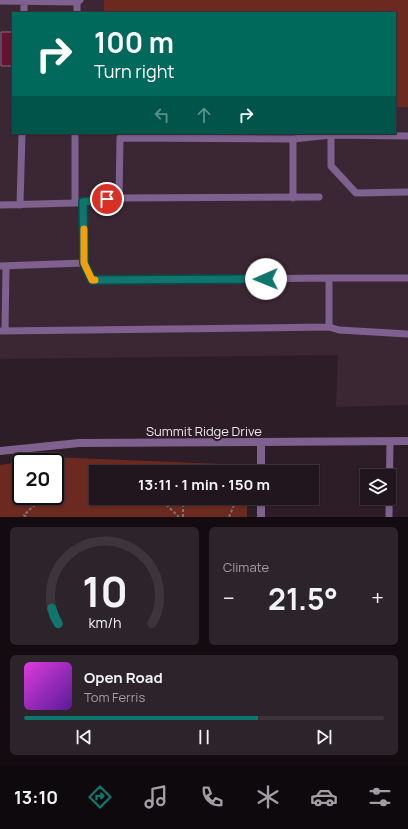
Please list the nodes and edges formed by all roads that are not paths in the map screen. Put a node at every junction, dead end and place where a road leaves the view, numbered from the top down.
1 (0, 1) edge
2 (24, 1) junction
3 (78, 1) edge
4 (24, 12) edge
5 (77, 12) edge
6 (22, 134) edge
7 (75, 134) edge
8 (331, 135) junction
9 (408, 136) edge
10 (294, 140) junction
11 (408, 192) edge
12 (319, 197) dead end
13 (119, 198) junction
14 (293, 198) junction
15 (83, 202) junction
16 (75, 203) junction
17 (0, 205) edge
18 (20, 205) junction
19 (84, 263) junction
20 (3, 266) edge
21 (329, 278) junction
22 (408, 278) edge
23 (329, 327) junction
24 (3, 331) edge
25 (408, 334) edge
26 (408, 441) edge
27 (261, 442) junction
28 (390, 442) junction
29 (0, 451) edge
30 (261, 465) edge
31 (261, 505) edge
32 (261, 517) edge
33 (389, 517) edge

1 - 2 lane
2 - 3 lane
2 - 4 lane
3 - 5 lane
6 - 18 lane
7 - 16 lane
8 - 9 lane
8 - 10 lane
8 - 11 lane
10 - 13 lane
10 - 14 lane
12 - 14 lane
13 - 14 lane
13 - 15 lane
15 - 16 lane
15 - 19 lane
16 - 18 lane
17 - 18 lane
19 - 20 lane
19 - 21 lane
20 - 24 lane
21 - 22 lane
21 - 23 lane
23 - 24 lane
23 - 25 lane
26 - 28 street, Summit Ridge Drive
27 - 28 street, Summit Ridge Drive
27 - 29 street, Summit Ridge Drive
27 - 30 street
28 - 33 lane
31 - 32 street

